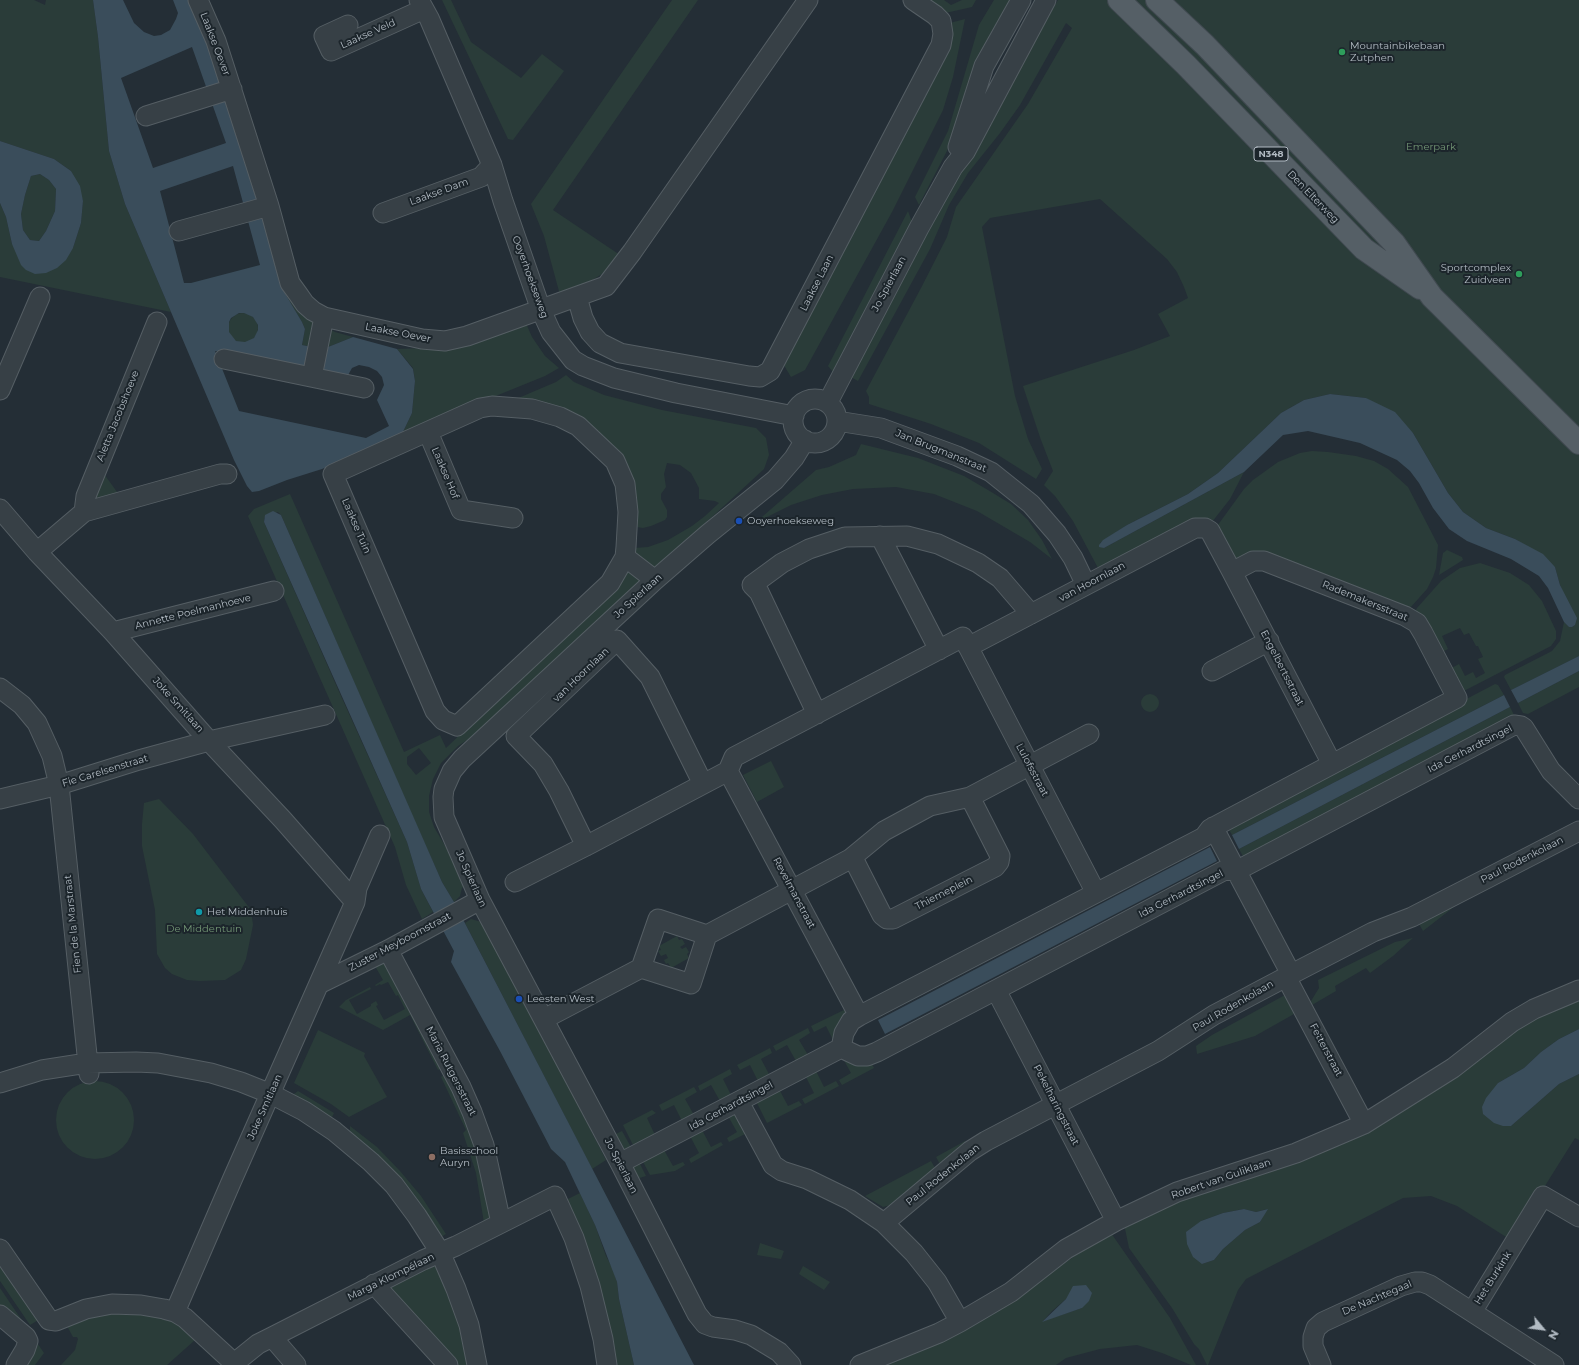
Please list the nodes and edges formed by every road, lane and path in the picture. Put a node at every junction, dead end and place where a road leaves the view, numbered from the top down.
1 (198, 0) edge
2 (808, 0) edge
3 (913, 0) edge
4 (1021, 0) edge
5 (1046, 0) edge
6 (1119, 0) edge
7 (1157, 0) edge
8 (421, 5) edge
9 (348, 24) dead end
10 (232, 88) junction
11 (146, 116) dead end
12 (492, 165) junction
13 (953, 167) junction
14 (269, 206) junction
15 (383, 213) dead end
16 (179, 231) dead end
17 (577, 297) junction
18 (1432, 297) junction
19 (40, 298) dead end
20 (541, 310) junction
21 (324, 317) junction
22 (157, 322) dead end
23 (224, 359) dead end
24 (312, 377) junction
25 (364, 388) dead end
26 (0, 390) edge
27 (828, 402) junction
28 (794, 416) junction
29 (838, 421) junction
30 (428, 432) junction
31 (805, 440) junction
32 (1579, 443) edge
33 (227, 474) dead end
34 (0, 509) edge
35 (84, 512) junction
36 (513, 518) dead end
37 (880, 536) junction
38 (37, 552) junction
39 (625, 556) junction
40 (1232, 572) junction
41 (655, 580) junction
42 (1086, 585) junction
43 (274, 591) dead end
44 (1031, 614) junction
45 (113, 632) junction
46 (1268, 641) junction
47 (968, 647) junction
48 (939, 650) junction
49 (1212, 671) dead end
50 (0, 688) edge
51 (325, 714) dead end
52 (817, 714) junction
53 (1089, 734) dead end
54 (209, 741) junction
55 (1332, 764) junction
56 (1030, 766) junction
57 (728, 771) junction
58 (703, 784) junction
59 (60, 785) junction
60 (970, 798) junction
61 (0, 799) edge
62 (1579, 799) edge
63 (1579, 831) edge
64 (1216, 833) junction
65 (380, 835) dead end
66 (586, 846) junction
67 (853, 858) junction
68 (1233, 864) junction
69 (515, 882) dead end
70 (792, 890) junction
71 (1096, 893) junction
72 (480, 900) junction
73 (355, 902) junction
74 (707, 935) junction
75 (388, 950) junction
76 (641, 968) junction
77 (1288, 976) junction
78 (321, 983) junction
79 (996, 990) junction
80 (1579, 990) edge
81 (859, 1016) junction
82 (544, 1019) junction
83 (841, 1048) junction
84 (88, 1069) junction
85 (0, 1083) edge
86 (271, 1094) junction
87 (739, 1102) junction
88 (1055, 1104) junction
89 (1364, 1124) junction
90 (620, 1163) junction
91 (1579, 1218) edge
92 (1116, 1221) junction
93 (501, 1223) junction
94 (884, 1223) junction
95 (0, 1249) edge
96 (440, 1252) junction
97 (374, 1284) junction
98 (175, 1312) junction
99 (1472, 1312) junction
100 (0, 1315) edge
101 (960, 1322) junction
102 (272, 1337) junction
103 (233, 1364) edge
104 (16, 1365) edge
105 (296, 1365) edge
106 (448, 1365) edge
107 (477, 1365) edge
108 (607, 1365) edge
109 (791, 1365) edge
110 (860, 1365) edge
111 (1321, 1365) edge
112 (1554, 1365) edge

1 - 10 street, Laakse Oever
2 - 17 street
3 - 17 street, Laakse Laan
4 - 13 street, Jo Spierlaan
5 - 13 street, Jo Spierlaan
6 - 18 main road, Den Elterweg / N348
7 - 18 main road, Den Elterweg / N348
8 - 9 street, Laakse Veld
8 - 12 street, Ooyerhoekseweg
10 - 11 street, Laakse Oever
10 - 14 street, Laakse Oever
12 - 15 street, Laakse Dam
12 - 20 street, Ooyerhoekseweg
13 - 27 street, Jo Spierlaan
14 - 16 street
14 - 21 street, Laakse Oever
17 - 20 street
18 - 32 main road, Den Elterweg / N348
19 - 26 street
20 - 21 street, Laakse Oever
20 - 28 street, Ooyerhoekseweg
21 - 24 street
22 - 35 street, Aletta Jacobshoeve
23 - 24 street
24 - 25 street
27 - 28 street
27 - 29 street
28 - 31 street
29 - 31 street
29 - 42 street, Jan Brugmanstraat
30 - 36 street, Laakse Hof
30 - 39 street, Laakse Tuin
30 - 39 street, Laakse Tuin
31 - 41 street, Jo Spierlaan
33 - 35 street
34 - 38 street, Joke Smitlaan
35 - 38 street
37 - 44 street
37 - 48 street
37 - 52 street
38 - 45 street, Joke Smitlaan
39 - 41 street
40 - 42 street, van Hoornlaan
40 - 46 street, Engelbertsstraat
40 - 55 street, Rademakersstraat
41 - 72 street, Jo Spierlaan
42 - 44 street, van Hoornlaan
43 - 45 street, Annette Poelmanhoeve
44 - 47 street, van Hoornlaan
45 - 54 street, Joke Smitlaan
46 - 49 street
46 - 55 street, Engelbertsstraat
47 - 48 street
47 - 56 street, Lulofsstraat
48 - 52 street
50 - 59 street, Fien de la Marstraat
51 - 54 street, Fie Carelsenstraat
52 - 57 street
53 - 56 street
54 - 59 street, Fie Carelsenstraat
54 - 73 street, Joke Smitlaan
55 - 64 street
56 - 60 street
56 - 71 street, Lulofsstraat
57 - 58 street
57 - 70 street, Revelmanstraat
58 - 66 street
58 - 66 street, van Hoornlaan
59 - 61 street, Fie Carelsenstraat
59 - 84 street, Fien de la Marstraat
60 - 67 street
60 - 67 street, Thiemeplein
62 - 68 street, Ida Gerhardtsingel
63 - 77 street, Paul Rodenkolaan
64 - 68 street, Fetterstraat
64 - 71 street
65 - 73 street, Joke Smitlaan
66 - 69 street
67 - 70 street
68 - 77 street, Fetterstraat
68 - 79 street, Ida Gerhardtsingel
70 - 74 street
70 - 81 street, Revelmanstraat
71 - 81 street
72 - 75 street, Zuster Meyboomstraat
72 - 82 street, Jo Spierlaan
73 - 78 street, Joke Smitlaan
74 - 76 street
74 - 76 street
75 - 78 street, Zuster Meyboomstraat
75 - 93 street, Maria Rutgersstraat
76 - 82 street
77 - 88 street, Paul Rodenkolaan
77 - 89 street, Fetterstraat
78 - 86 street, Joke Smitlaan
79 - 83 street, Ida Gerhardtsingel
79 - 88 street, Pekelharingstraat
80 - 89 street, Robert van Guliklaan
81 - 83 street
82 - 90 street, Jo Spierlaan
83 - 87 street, Ida Gerhardtsingel
84 - 85 street
84 - 86 street
86 - 96 street
86 - 98 street, Joke Smitlaan
87 - 90 street, Ida Gerhardtsingel
87 - 94 street
88 - 92 street, Pekelharingstraat
88 - 94 street, Paul Rodenkolaan
89 - 92 street, Robert van Guliklaan
90 - 109 street, Jo Spierlaan
91 - 99 street, Het Burkink
92 - 101 street, Robert van Guliklaan
93 - 96 street, Marga Klompélaan
93 - 108 street, Marga Klompélaan
94 - 101 street
95 - 98 street
96 - 97 street, Marga Klompélaan
96 - 107 street
97 - 102 street, Marga Klompélaan
97 - 106 street
98 - 103 street
99 - 111 street, De Nachtegaal
99 - 112 street, Het Burkink
100 - 104 street
101 - 110 street, Robert van Guliklaan
102 - 103 street, Marga Klompélaan
102 - 105 street

